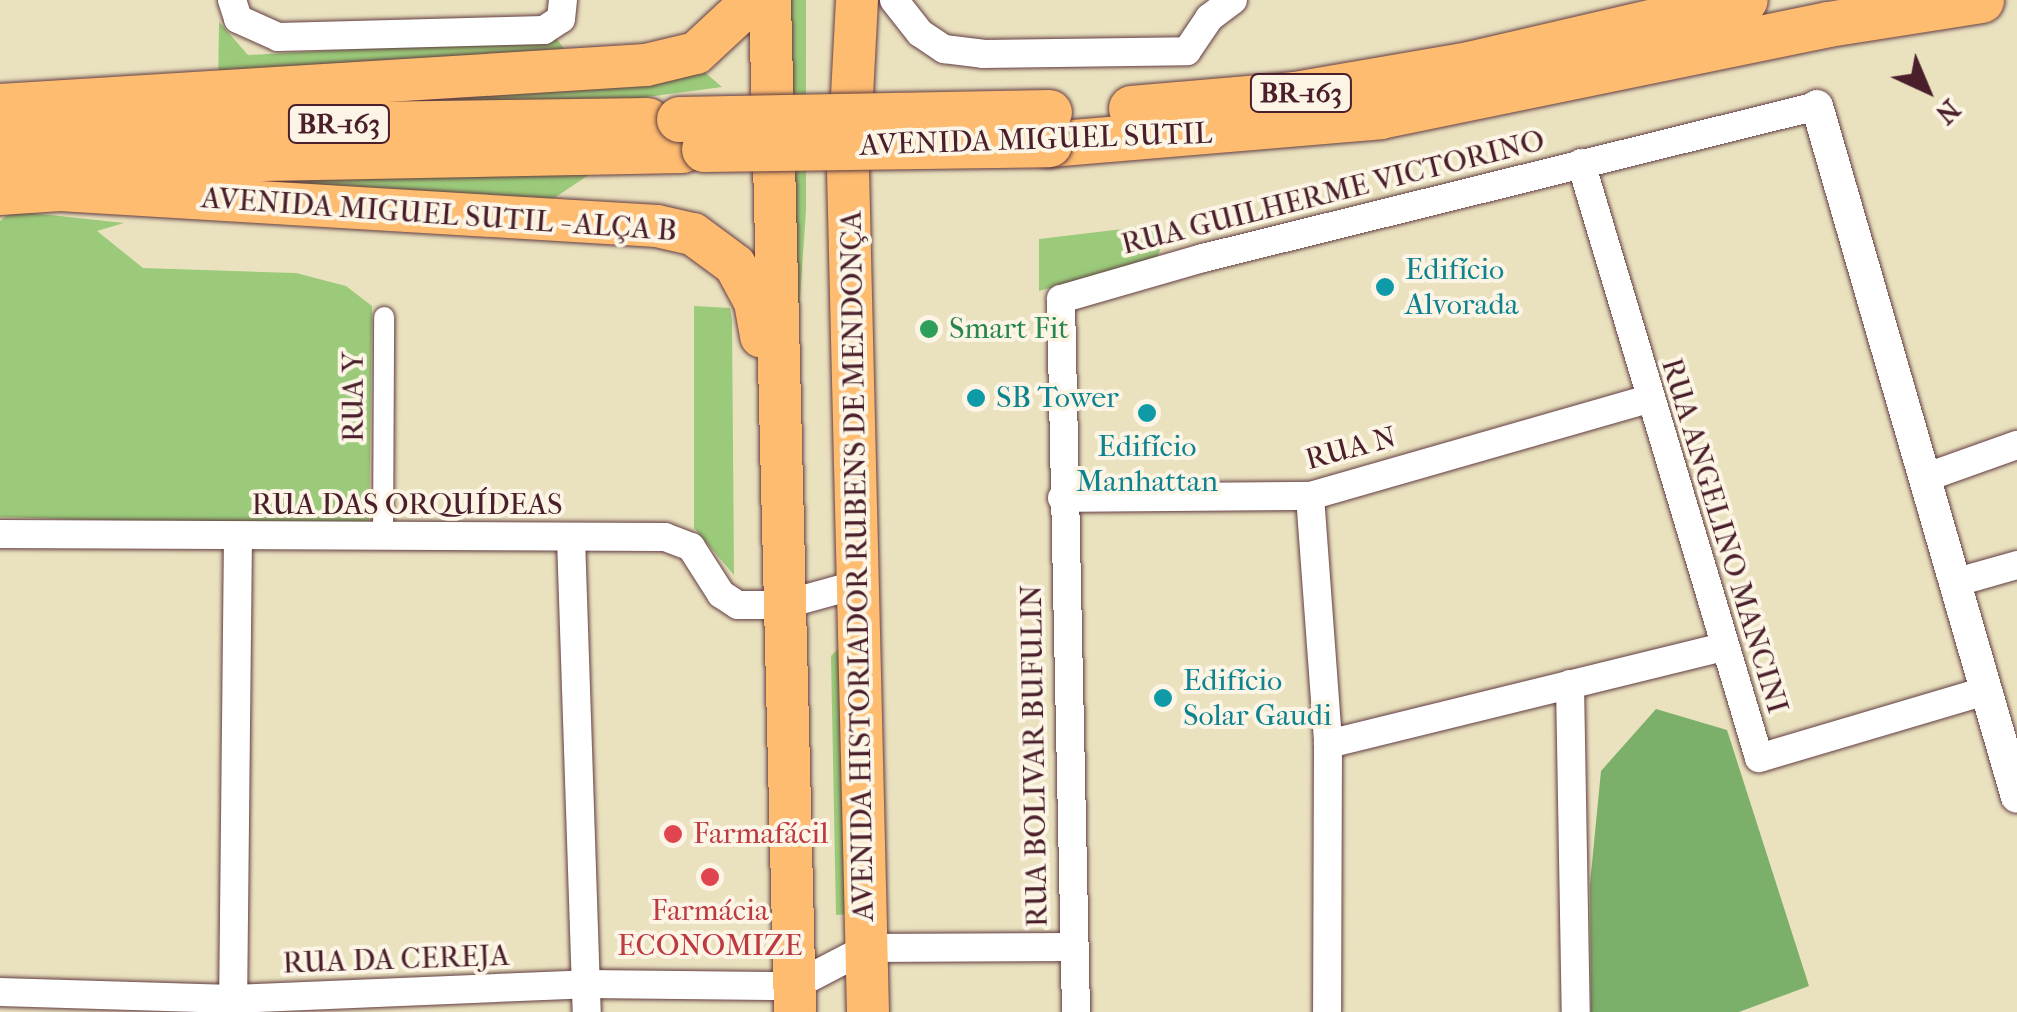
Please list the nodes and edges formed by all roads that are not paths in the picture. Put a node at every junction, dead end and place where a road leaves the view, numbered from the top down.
1 (232, 0) edge
2 (563, 0) edge
3 (754, 0) edge
4 (770, 0) edge
5 (857, 0) edge
6 (894, 0) edge
7 (1233, 0) edge
8 (1745, 0) edge
9 (1980, 0) edge
10 (1689, 33) junction
11 (0, 105) edge
12 (1817, 106) joint
13 (0, 128) edge
14 (680, 134) junction
15 (0, 163) edge
16 (139, 163) junction
17 (1581, 163) junction
18 (0, 190) edge
19 (384, 317) dead end
20 (1648, 400) junction
21 (2017, 445) edge
22 (778, 449) junction
23 (1927, 477) junction
24 (1310, 496) junction
25 (1062, 498) junction
26 (0, 534) edge
27 (238, 536) junction
28 (383, 538) junction
29 (571, 538) junction
30 (2017, 564) edge
31 (1957, 582) junction
32 (856, 584) junction
33 (782, 605) junction
34 (1722, 648) junction
35 (1570, 684) junction
36 (1985, 691) junction
37 (1328, 744) junction
38 (2017, 797) edge
39 (1071, 947) junction
40 (867, 948) junction
41 (0, 992) edge
42 (587, 998) edge
43 (794, 999) edge
44 (233, 1005) edge
45 (868, 1012) edge
46 (1076, 1012) edge
47 (1327, 1012) edge
48 (1576, 1012) edge

1 - 2 street
3 - 11 main road
4 - 22 main road
5 - 32 main road, AVENIDA HISTORIADOR RUBENS DE MENDONÇA
6 - 7 street
8 - 10 highway, AVENIDA MIGUEL SUTIL / BR-163
9 - 10 highway, AVENIDA MIGUEL SUTIL / BR-163
10 - 14 highway, AVENIDA MIGUEL SUTIL / BR-163, bridge
12 - 17 street, RUA GUILHERME VICTORINO
12 - 23 street
13 - 14 highway, AVENIDA MIGUEL SUTIL / BR-163
14 - 16 highway, AVENIDA MIGUEL SUTIL / BR-163
15 - 16 highway, BR-163
16 - 18 highway
17 - 20 street, RUA ANGELINO MANCINI
17 - 25 street, RUA GUILHERME VICTORINO
18 - 22 main road, AVENIDA MIGUEL SUTIL - ALÇA B
19 - 28 street, RUA Y
20 - 24 street, RUA N
20 - 34 street, RUA ANGELINO MANCINI
21 - 23 street
22 - 33 main road
23 - 31 street
24 - 25 street, RUA N
24 - 37 street
25 - 39 street, RUA BOLIVAR BUFULIN
26 - 27 street, RUA DAS ORQUÍDEAS
27 - 28 street, RUA DAS ORQUÍDEAS
27 - 44 street
28 - 29 street, RUA DAS ORQUÍDEAS
29 - 33 street, RUA DAS ORQUÍDEAS
29 - 42 street
30 - 31 street
31 - 36 street
32 - 33 street
32 - 40 main road, AVENIDA HISTORIADOR RUBENS DE MENDONÇA
33 - 43 main road
34 - 35 street
34 - 36 street, RUA ANGELINO MANCINI
35 - 37 street
35 - 48 street
36 - 38 street
37 - 47 street
39 - 40 street
39 - 46 street, RUA BOLIVAR BUFULIN
40 - 43 street
40 - 45 main road, AVENIDA HISTORIADOR RUBENS DE MENDONÇA
41 - 44 street, RUA DA CEREJA
42 - 43 street, RUA DA CEREJA
42 - 44 street, RUA DA CEREJA

